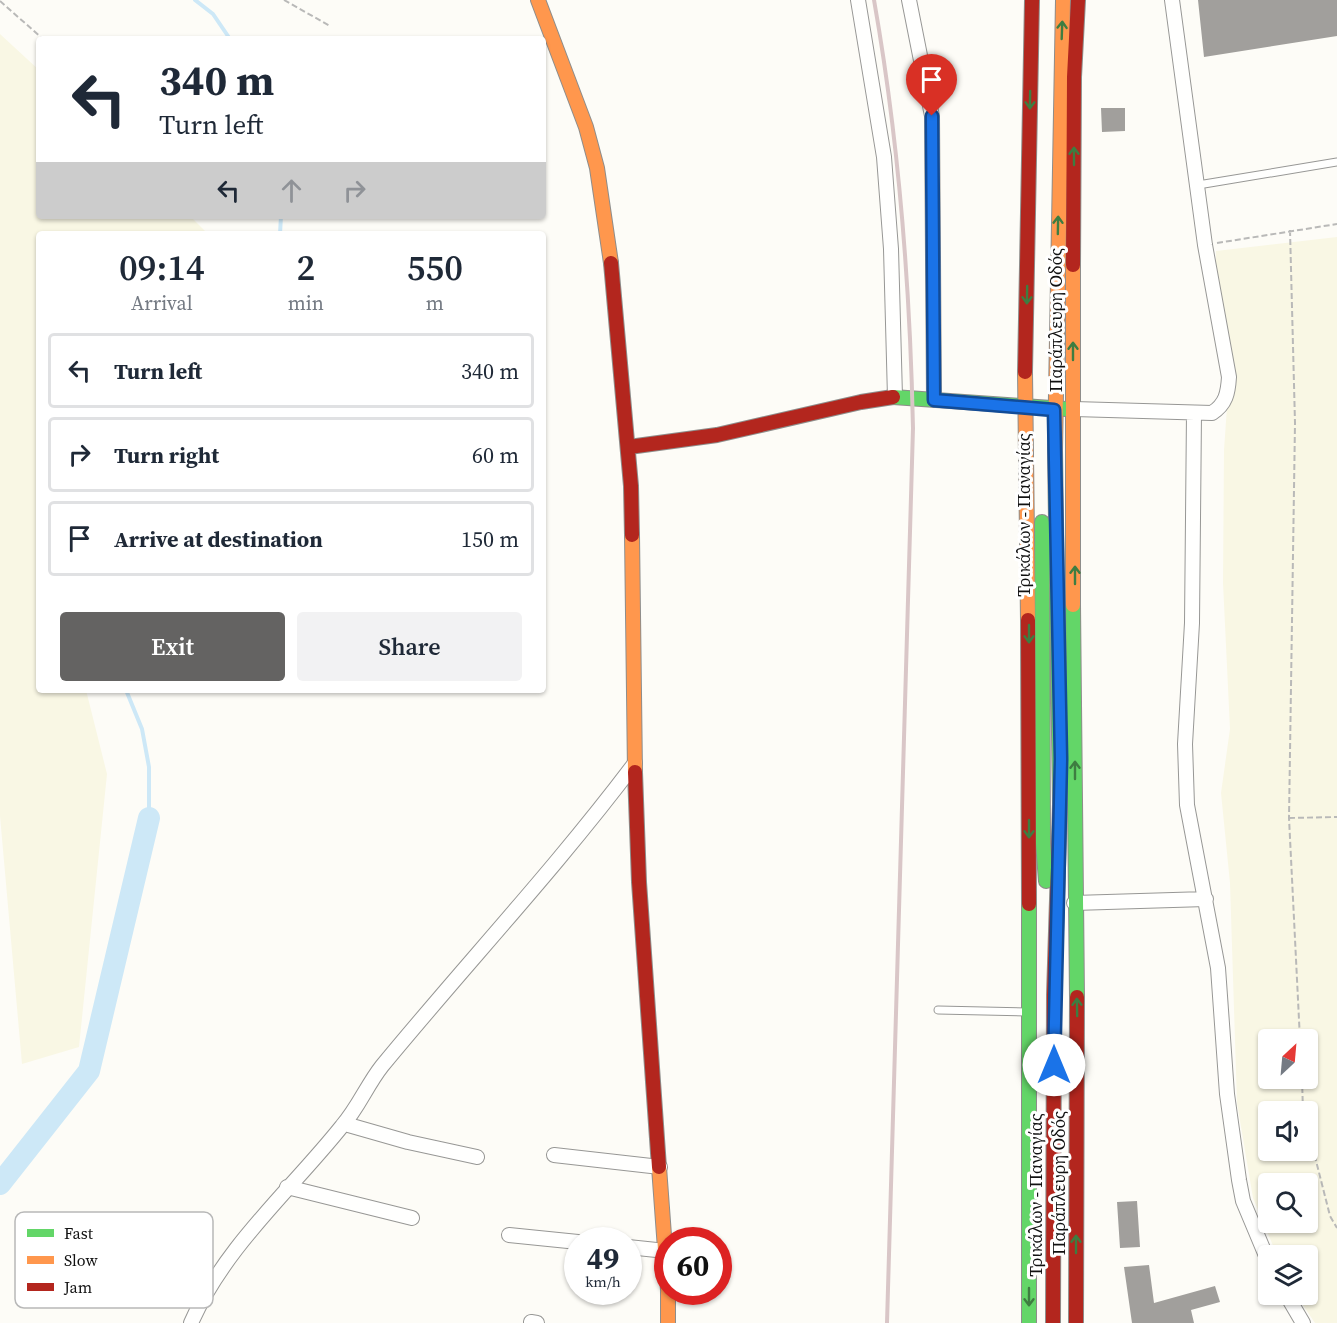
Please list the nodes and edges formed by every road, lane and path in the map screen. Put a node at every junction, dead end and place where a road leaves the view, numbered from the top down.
1 (284, 0) edge
2 (538, 0) edge
3 (858, 0) edge
4 (909, 0) edge
5 (1032, 0) edge
6 (1063, 0) edge
7 (1078, 0) edge
8 (1172, 0) edge
9 (0, 1) edge
10 (1048, 11) dead end
11 (330, 26) dead end
12 (40, 36) edge
13 (1046, 124) dead end
14 (1337, 162) edge
15 (1198, 185) junction
16 (1337, 224) edge
17 (1290, 230) junction
18 (1205, 245) junction
19 (1042, 390) dead end
20 (895, 397) junction
21 (934, 400) junction
22 (1028, 408) junction
23 (1074, 409) junction
24 (1048, 410) junction
25 (1194, 413) junction
26 (629, 447) junction
27 (635, 763) junction
28 (1337, 817) edge
29 (1289, 818) junction
30 (1206, 899) junction
31 (1074, 903) junction
32 (938, 1010) dead end
33 (1030, 1012) junction
34 (1299, 1029) edge
35 (345, 1124) junction
36 (554, 1155) dead end
37 (477, 1157) dead end
38 (1316, 1161) edge
39 (660, 1167) junction
40 (287, 1187) junction
41 (412, 1218) dead end
42 (664, 1227) edge
43 (1337, 1228) edge
44 (509, 1235) dead end
45 (564, 1241) edge
46 (1261, 1245) edge
47 (213, 1288) edge
48 (668, 1305) edge
49 (1292, 1305) edge
50 (200, 1308) edge
51 (191, 1323) edge
52 (668, 1323) edge
53 (1029, 1323) edge
54 (1053, 1323) edge
55 (1076, 1323) edge
56 (1303, 1323) edge

1 - 11 path
2 - 26 street
3 - 20 street
4 - 21 street
5 -> 22 street, Παράπλευρη Οδός
24 -> 6 street, Τρικάλων - Παναγίας
23 -> 7 street, Παράπλευρη Οδός
8 - 15 street
9 - 12 path
10 - 13 street
14 - 15 lane
15 - 18 street
16 - 17 path
17 - 18 path
17 - 29 path
18 - 25 street
19 - 24 street, Τρικάλων - Παναγίας
20 - 21 street
20 - 26 street
21 - 22 street
22 - 24 street
22 -> 33 street, Παράπλευρη Οδός
23 - 24 street
23 - 25 street
31 -> 23 street, Παράπλευρη Οδός
24 - 54 street, Τρικάλων - Παναγίας
25 - 30 street
26 - 27 street
27 - 35 street
27 - 39 street
28 - 29 path
29 - 34 path
30 - 31 street
30 - 46 street
55 -> 31 street, Παράπλευρη Οδός
32 - 33 lane
33 -> 53 street, Παράπλευρη Οδός
35 - 37 street
35 - 40 street
36 - 39 street
38 - 43 path
39 - 42 street
40 - 41 street
40 - 47 street
44 - 45 street
48 - 52 street
49 - 56 street
50 - 51 street

